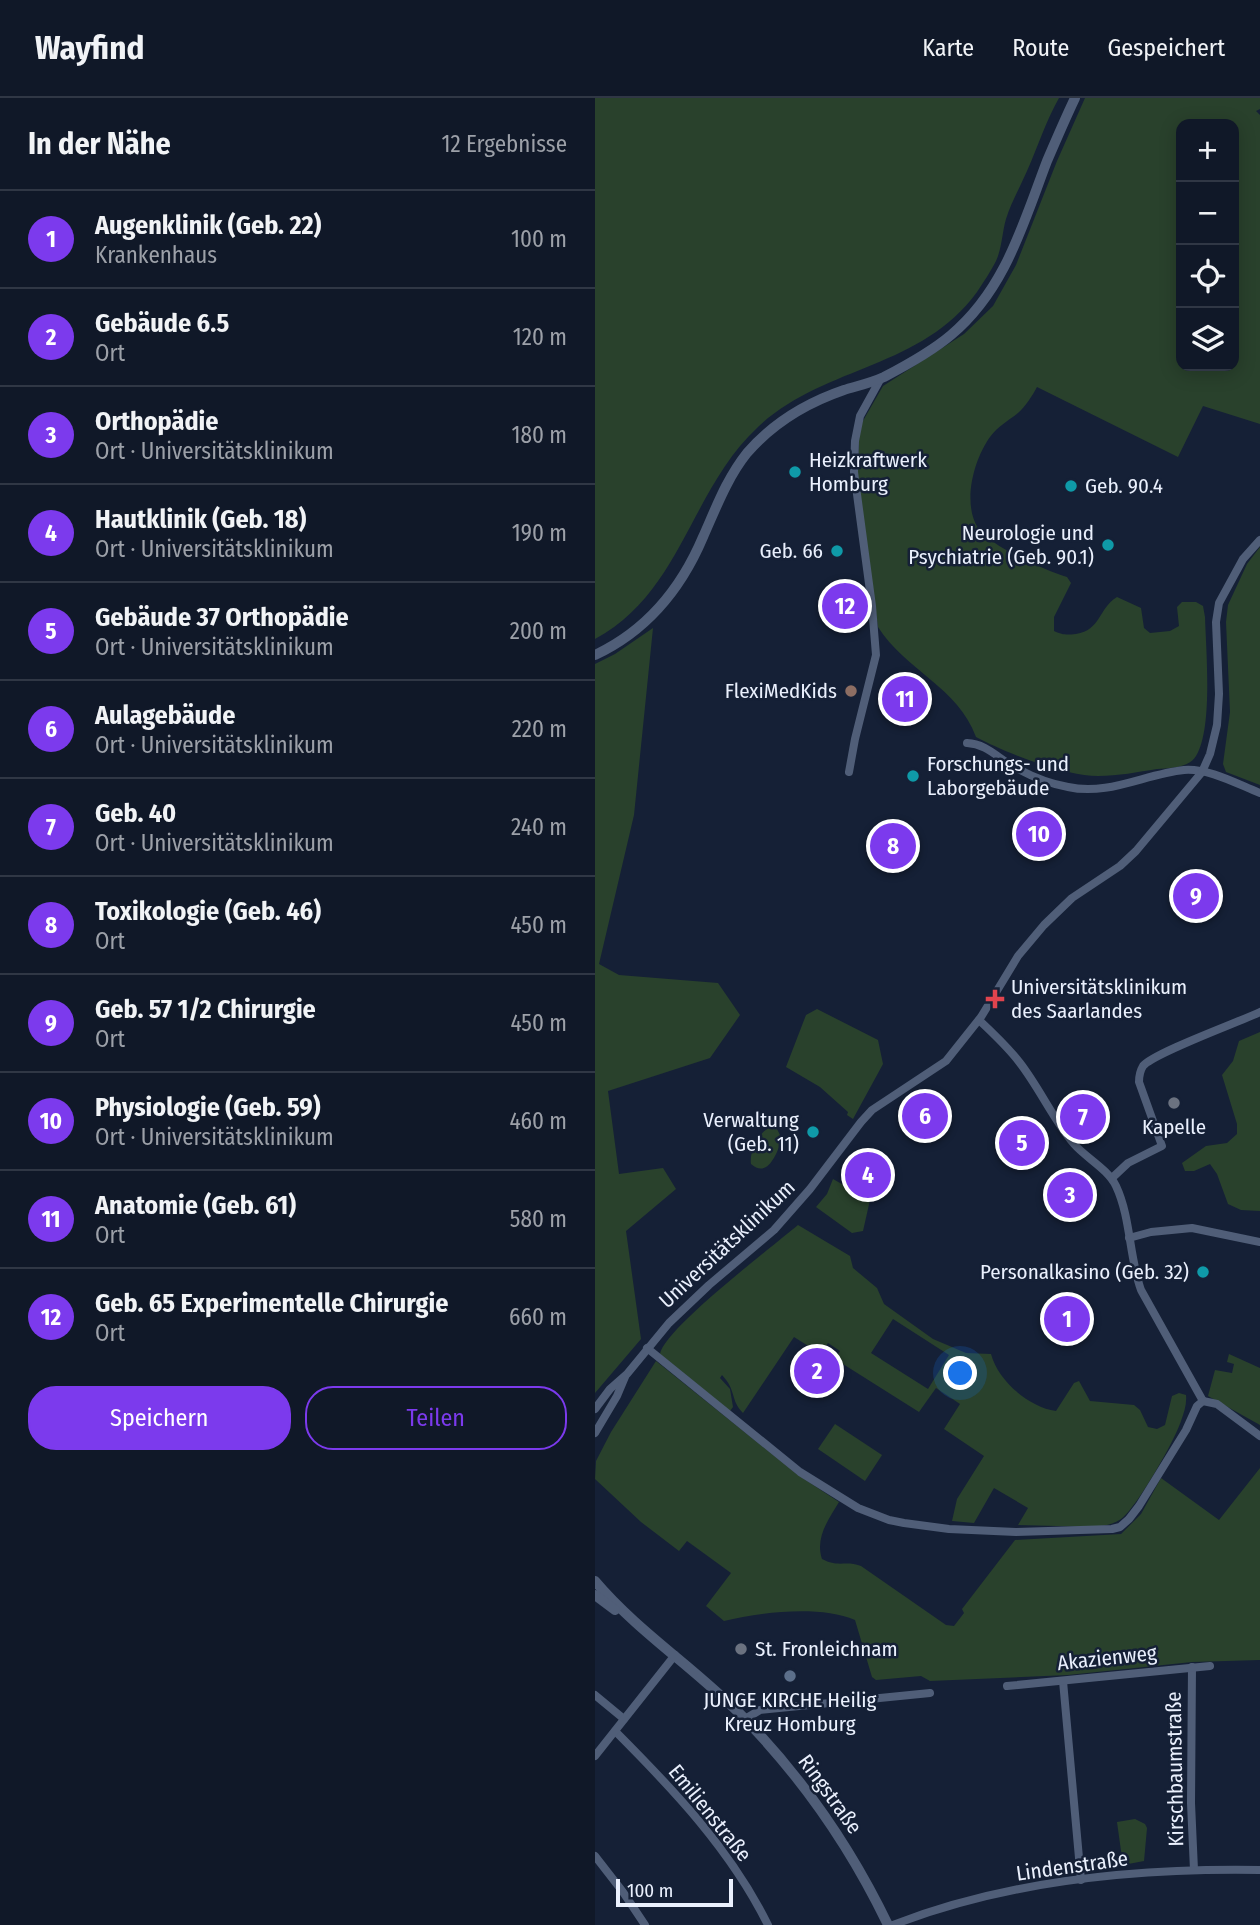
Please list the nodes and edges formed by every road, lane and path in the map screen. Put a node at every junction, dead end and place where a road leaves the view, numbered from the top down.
1 (1075, 98) edge
2 (881, 378) junction
3 (1260, 540) edge
4 (595, 655) edge
5 (967, 743) dead end
6 (849, 772) dead end
7 (1202, 772) junction
8 (1260, 793) edge
9 (1260, 1012) edge
10 (979, 1020) junction
11 (1112, 1178) junction
12 (1129, 1238) junction
13 (1260, 1242) edge
14 (647, 1348) junction
15 (627, 1374) junction
16 (1203, 1401) junction
17 (595, 1409) edge
18 (595, 1433) edge
19 (1260, 1436) edge
20 (595, 1581) edge
21 (595, 1595) edge
22 (628, 1616) junction
23 (675, 1655) junction
24 (1210, 1666) dead end
25 (1192, 1667) junction
26 (1063, 1681) junction
27 (1007, 1686) dead end
28 (930, 1693) dead end
29 (595, 1695) edge
30 (624, 1719) junction
31 (745, 1719) junction
32 (615, 1731) junction
33 (595, 1756) edge
34 (595, 1856) edge
35 (1194, 1870) junction
36 (1260, 1870) edge
37 (1081, 1880) junction
38 (645, 1925) edge
39 (768, 1925) edge
40 (890, 1925) edge

1 - 2 street
2 - 4 street
2 - 6 street
3 - 7 street, Universitätsklinikum
5 - 7 street
7 - 8 street
7 - 10 street, Universitätsklinikum
9 - 11 street
10 - 11 street
10 - 14 street, Universitätsklinikum
11 - 12 street
12 - 13 street
12 - 16 street
14 - 15 street, Universitätsklinikum
14 - 16 street
15 - 17 street
15 - 18 street
16 - 19 street
20 - 22 street, Ringstraße
21 - 22 street, Ringstraße
22 - 23 street, Ringstraße
23 - 30 street
23 - 31 street, Ringstraße
24 - 25 street, Akazienweg
25 - 26 street, Akazienweg
25 - 35 street, Kirschbaumstraße
26 - 27 street, Akazienweg
26 - 37 street
28 - 31 street
29 - 30 street
30 - 32 street
31 - 40 street, Ringstraße
32 - 33 street
32 - 39 street, Emilienstraße
34 - 38 street
35 - 36 street, Lindenstraße
35 - 37 street, Lindenstraße
37 - 40 street, Lindenstraße

